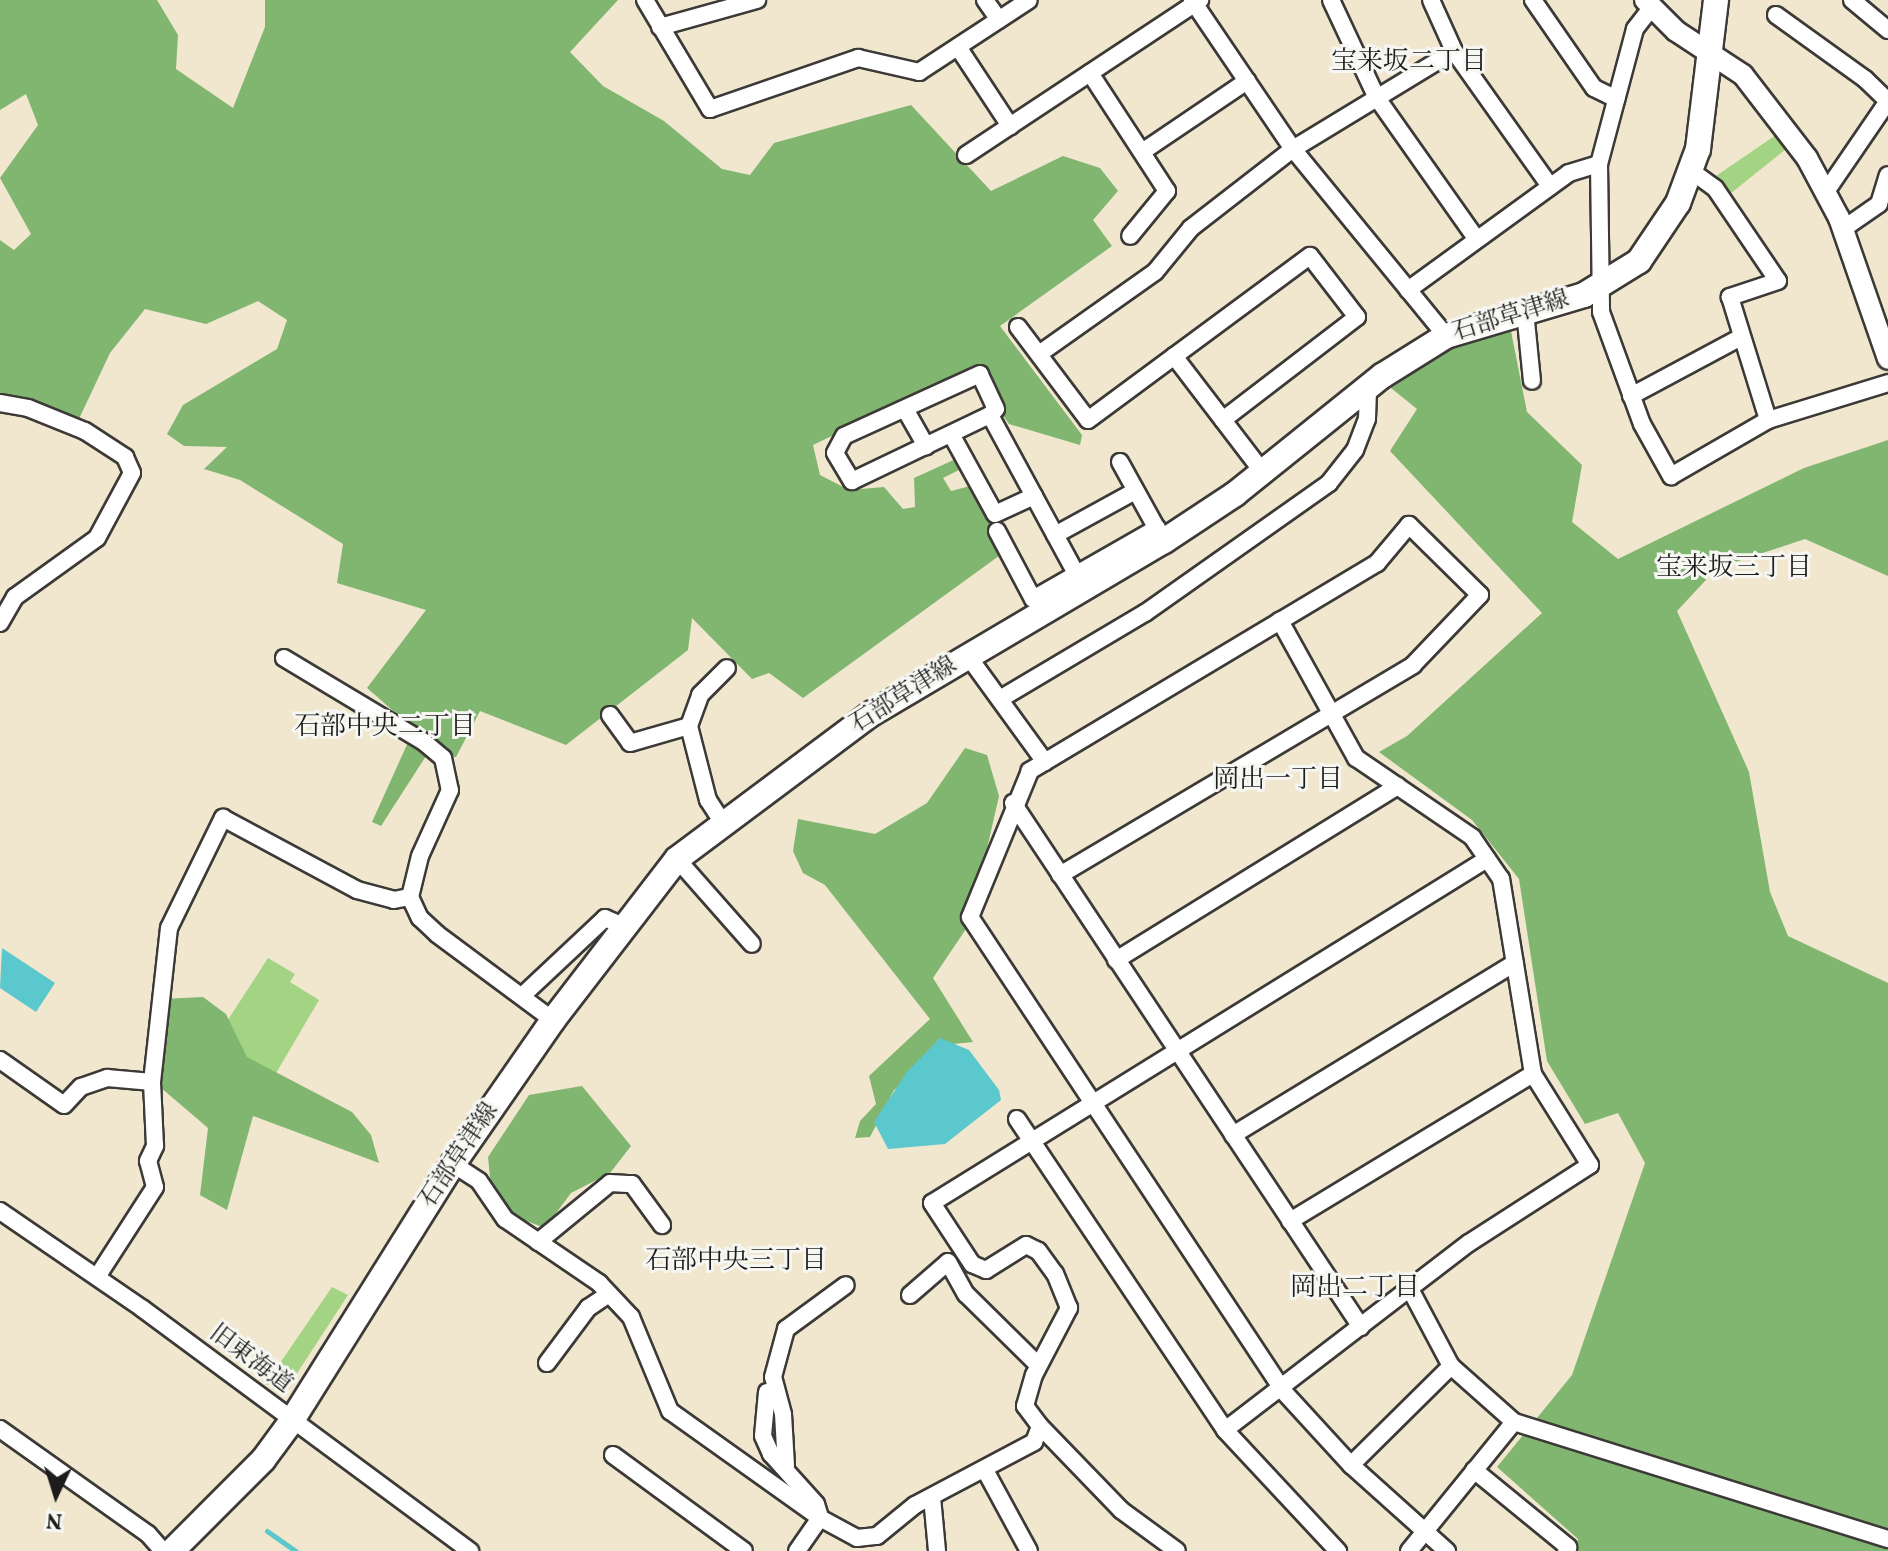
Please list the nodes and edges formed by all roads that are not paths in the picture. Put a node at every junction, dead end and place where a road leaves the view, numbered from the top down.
1 (645, 0) edge
2 (757, 0) edge
3 (985, 0) edge
4 (1029, 0) edge
5 (1331, 0) edge
6 (1431, 0) edge
7 (1533, 0) edge
8 (1716, 0) edge
9 (1852, 0) edge
10 (1195, 1) edge
11 (1648, 4) edge
12 (1776, 15) dead end
13 (999, 20) junction
14 (660, 27) junction
15 (1888, 30) edge
16 (958, 47) junction
17 (1454, 51) junction
18 (1713, 51) junction
19 (1090, 73) junction
20 (1247, 81) junction
21 (1377, 98) junction
22 (1617, 99) junction
23 (1010, 126) junction
24 (1293, 149) junction
25 (1142, 152) junction
26 (966, 155) dead end
27 (1599, 164) junction
28 (1690, 170) junction
29 (1888, 175) edge
30 (1550, 186) junction
31 (1825, 193) junction
32 (1843, 229) junction
33 (1130, 236) dead end
34 (1475, 237) junction
35 (1601, 287) junction
36 (1408, 290) junction
37 (1525, 311) junction
38 (1018, 327) dead end
39 (1446, 336) junction
40 (1741, 337) junction
41 (1039, 354) junction
42 (1174, 356) junction
43 (1888, 359) edge
44 (1532, 381) dead end
45 (1888, 383) edge
46 (1368, 387) junction
47 (1631, 396) junction
48 (0, 403) edge
49 (905, 409) junction
50 (990, 415) junction
51 (1223, 420) junction
52 (1768, 420) junction
53 (951, 434) junction
54 (926, 446) junction
55 (1120, 462) dead end
56 (1262, 471) junction
57 (1135, 491) junction
58 (1034, 496) junction
59 (997, 531) dead end
60 (1055, 535) junction
61 (1160, 535) junction
62 (1080, 582) junction
63 (1280, 621) junction
64 (0, 623) edge
65 (968, 656) junction
66 (284, 658) dead end
67 (727, 668) dead end
68 (1000, 699) junction
69 (1332, 714) junction
70 (610, 715) dead end
71 (689, 726) junction
72 (1045, 762) junction
73 (1398, 786) junction
74 (1013, 803) junction
75 (723, 823) junction
76 (677, 859) junction
77 (1487, 859) junction
78 (1060, 875) junction
79 (410, 897) junction
80 (623, 926) junction
81 (752, 944) dead end
82 (1116, 960) junction
83 (1515, 963) junction
84 (522, 996) junction
85 (553, 1020) junction
86 (1176, 1049) junction
87 (0, 1060) edge
88 (1533, 1074) junction
89 (152, 1082) junction
90 (1092, 1101) junction
91 (1017, 1119) dead end
92 (1233, 1135) junction
93 (1030, 1139) junction
94 (453, 1164) junction
95 (0, 1211) edge
96 (1290, 1221) junction
97 (662, 1225) dead end
98 (538, 1242) junction
99 (97, 1277) junction
100 (846, 1285) dead end
101 (1410, 1289) junction
102 (609, 1294) junction
103 (910, 1295) dead end
104 (1361, 1327) junction
105 (547, 1363) dead end
106 (1038, 1365) junction
107 (1451, 1366) junction
108 (1281, 1387) junction
109 (767, 1392) dead end
110 (291, 1422) junction
111 (1514, 1422) junction
112 (1040, 1426) junction
113 (0, 1429) edge
114 (1225, 1430) junction
115 (613, 1455) dead end
116 (1351, 1465) junction
117 (786, 1466) junction
118 (985, 1470) junction
119 (1474, 1470) junction
120 (932, 1497) junction
121 (820, 1518) junction
122 (1424, 1533) junction
123 (1888, 1539) edge
124 (163, 1551) edge
125 (172, 1551) edge
126 (470, 1551) edge
127 (744, 1551) edge
128 (797, 1551) edge
129 (937, 1551) edge
130 (1029, 1551) edge
131 (1177, 1551) edge
132 (1338, 1551) edge
133 (1409, 1551) edge
134 (1447, 1551) edge
135 (1566, 1551) edge

1 - 14 street
2 - 14 street
3 - 13 street
4 - 13 street
5 - 21 street
6 - 17 street
7 - 22 street
8 - 18 main road, 石部草津線
9 - 15 street
10 - 19 street
10 - 20 street
11 - 18 street
11 - 22 street
12 - 31 street
13 - 16 street
14 - 16 street
16 - 23 street
17 - 21 street
17 - 30 street
18 - 28 main road, 石部草津線
18 - 31 street
19 - 23 street
19 - 25 street
20 - 24 street
20 - 25 street
21 - 24 street
21 - 34 street
22 - 27 street
23 - 26 street
24 - 36 street
24 - 41 street
25 - 33 street
27 - 30 street
27 - 35 street
28 - 35 main road, 石部草津線
28 - 40 street
29 - 32 street
30 - 34 street
31 - 32 street
32 - 43 street
34 - 36 street
35 - 37 main road, 石部草津線
35 - 47 street
36 - 39 street
37 - 39 main road, 石部草津線
37 - 44 street
38 - 41 street
39 - 46 main road, 石部草津線
40 - 47 street
40 - 52 street
41 - 42 street
42 - 51 street
42 - 51 street
45 - 52 street
46 - 56 main road, 石部草津線
46 - 68 street
47 - 52 street
48 - 64 street
49 - 50 street
49 - 54 street
49 - 54 street
50 - 53 street
50 - 58 street
51 - 56 street
53 - 54 street
53 - 58 street
55 - 57 street
56 - 61 main road, 石部草津線
57 - 60 street
57 - 61 street
58 - 60 street
59 - 62 street
60 - 62 street
61 - 62 main road, 石部草津線
62 - 65 main road, 石部草津線
63 - 69 street
63 - 69 street
63 - 72 street
65 - 68 street
65 - 75 main road, 石部草津線
66 - 79 street
67 - 71 street
68 - 72 street
69 - 73 street
69 - 78 street
70 - 71 street
71 - 75 street
72 - 74 street
73 - 77 street
73 - 82 street
74 - 78 street
74 - 90 street
75 - 76 main road, 石部草津線
76 - 80 main road, 石部草津線
76 - 81 street
77 - 83 street
77 - 86 street
78 - 82 street
79 - 84 street
79 - 89 street
80 - 84 street
80 - 85 main road, 石部草津線
82 - 86 street
83 - 88 street
83 - 92 street
84 - 85 street
85 - 94 main road, 石部草津線
86 - 90 street
86 - 92 street
87 - 89 street
88 - 96 street
88 - 101 street
89 - 99 street
90 - 93 street
90 - 108 street
91 - 93 street
92 - 96 street
93 - 106 street
93 - 114 street
94 - 98 street
94 - 110 main road, 石部草津線
95 - 99 street, 旧東海道
96 - 104 street
97 - 98 street
98 - 102 street
99 - 110 street, 旧東海道
100 - 117 street
101 - 104 street
101 - 107 street
102 - 105 street
102 - 121 street
103 - 106 street
104 - 108 street
106 - 112 street
107 - 111 street
107 - 116 street
108 - 114 street
108 - 116 street
109 - 117 street
110 - 125 main road, 石部草津線
110 - 126 street, 旧東海道
111 - 119 street
111 - 123 street
112 - 118 street
112 - 131 street
113 - 124 street
114 - 132 street
115 - 127 street
116 - 122 street
117 - 121 street
118 - 120 street
118 - 130 street
119 - 122 street
119 - 135 street
120 - 121 street
120 - 129 street
121 - 128 street
122 - 133 street
122 - 134 street

